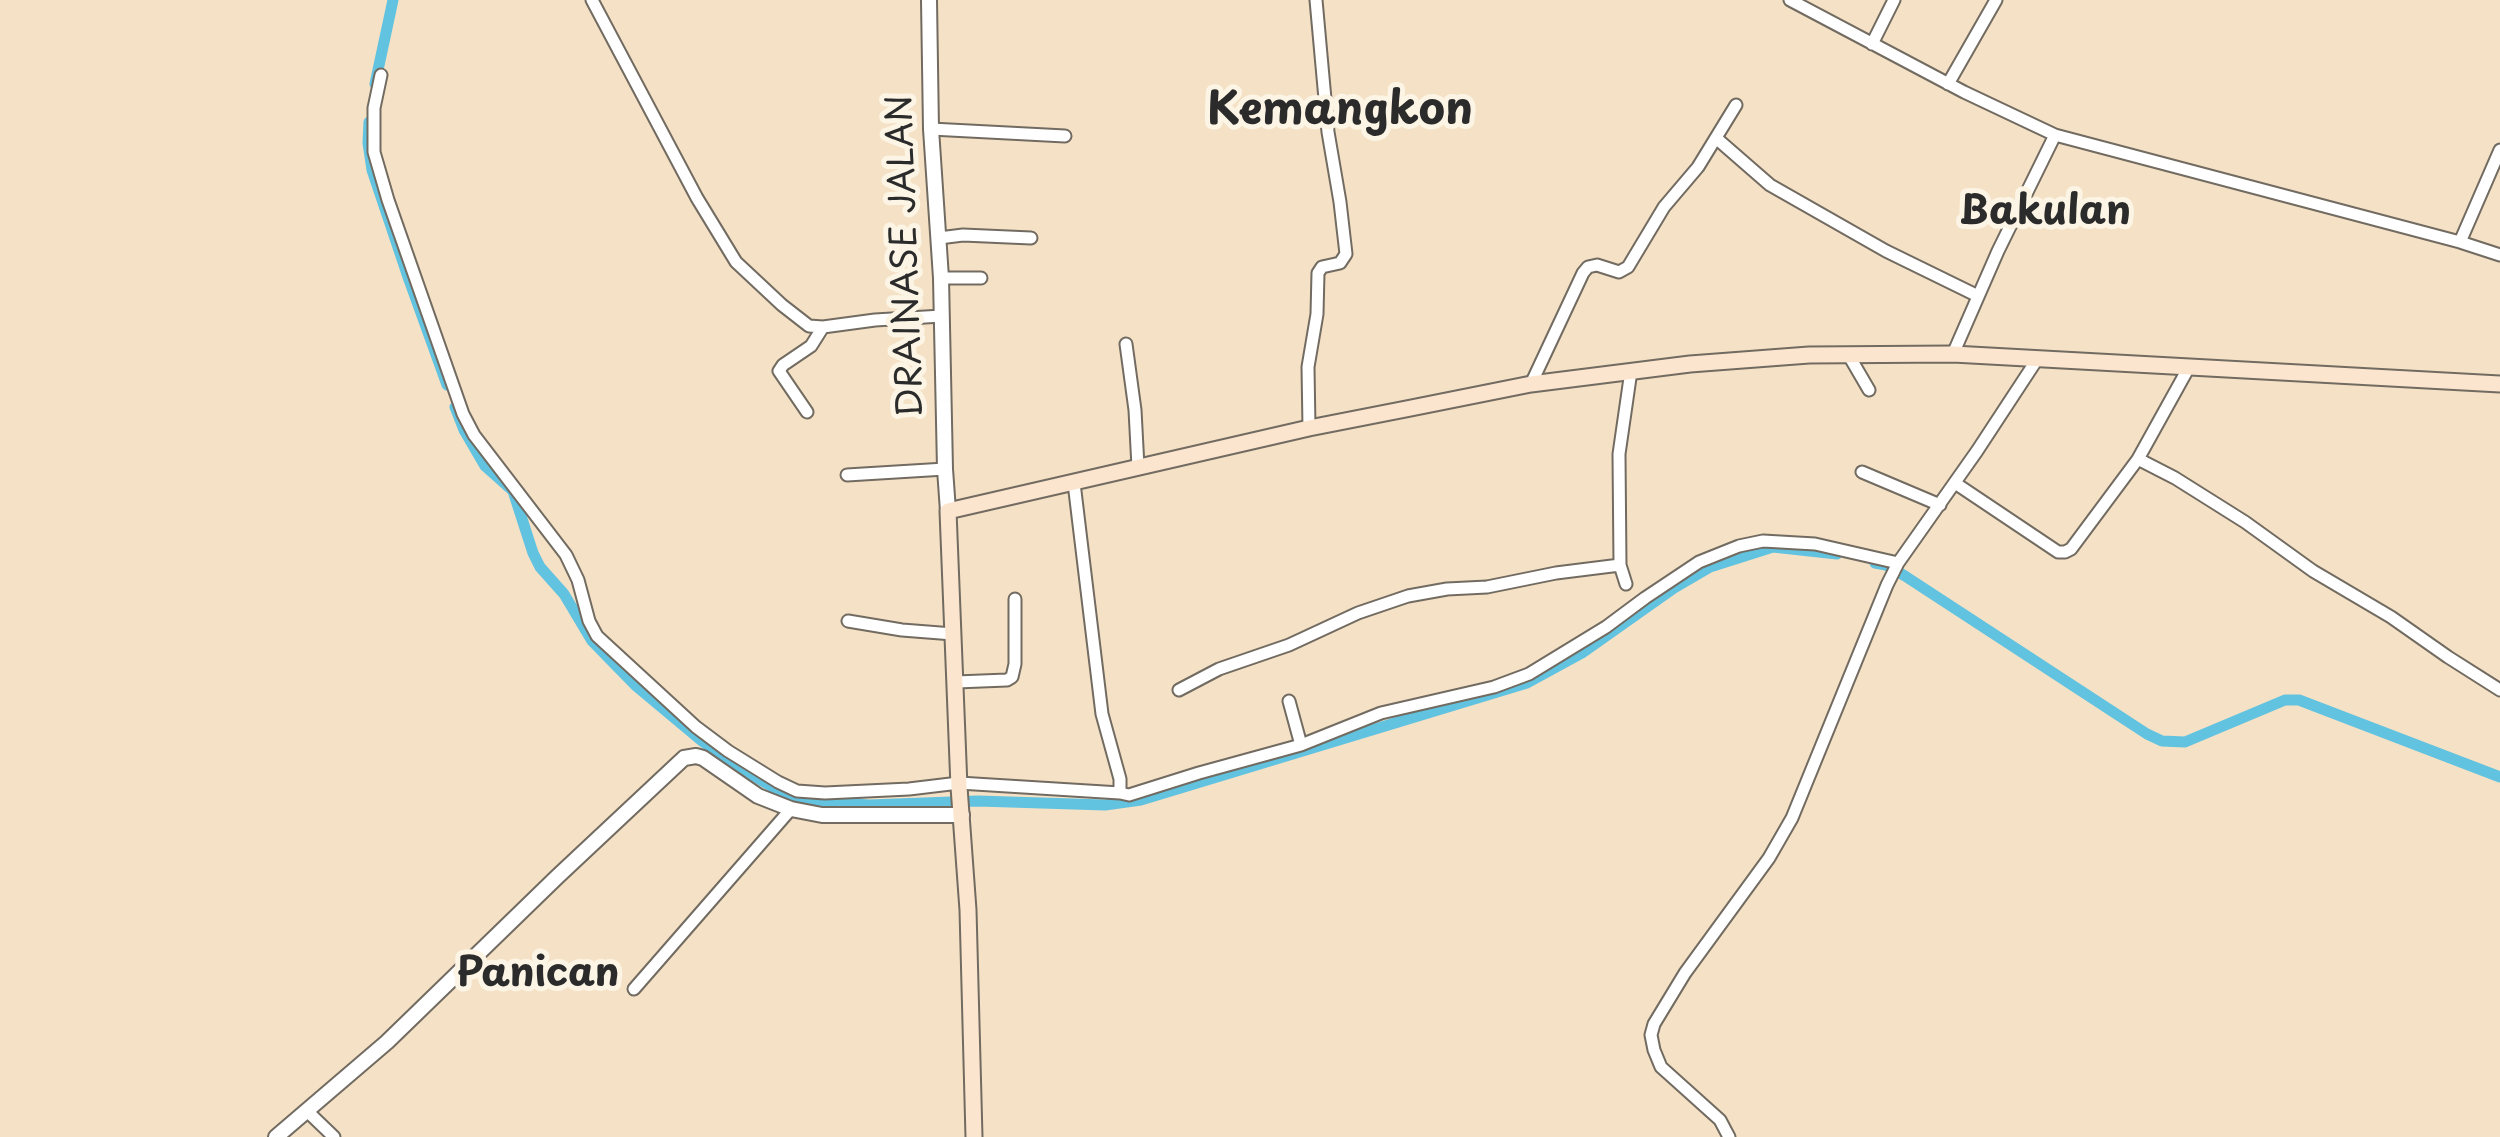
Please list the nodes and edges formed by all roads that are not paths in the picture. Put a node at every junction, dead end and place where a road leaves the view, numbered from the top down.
1 (592, 0) edge
2 (929, 0) edge
3 (1316, 0) edge
4 (1790, 0) edge
5 (1894, 0) edge
6 (1996, 0) edge
7 (1872, 44) junction
8 (380, 75) dead end
9 (1948, 84) junction
10 (1736, 105) dead end
11 (932, 129) junction
12 (1065, 136) dead end
13 (2055, 136) junction
14 (1716, 138) junction
15 (2500, 150) edge
16 (939, 238) junction
17 (1032, 238) dead end
18 (2460, 242) junction
19 (2500, 255) edge
20 (941, 278) junction
21 (981, 278) dead end
22 (1978, 296) junction
23 (942, 316) junction
24 (822, 327) junction
25 (1126, 344) dead end
26 (1848, 354) junction
27 (1953, 354) junction
28 (2038, 358) junction
29 (2188, 367) junction
30 (1631, 371) junction
31 (1531, 384) junction
32 (2500, 384) edge
33 (1869, 390) dead end
34 (808, 412) dead end
35 (1309, 428) junction
36 (2138, 459) junction
37 (1138, 467) junction
38 (945, 469) junction
39 (1862, 472) dead end
40 (847, 476) dead end
41 (1074, 482) junction
42 (1955, 483) junction
43 (1940, 505) junction
44 (948, 510) junction
45 (1620, 565) junction
46 (1896, 568) junction
47 (1626, 584) dead end
48 (1015, 599) dead end
49 (848, 621) dead end
50 (954, 634) junction
51 (956, 682) junction
52 (1179, 690) dead end
53 (2500, 690) edge
54 (1289, 701) dead end
55 (1301, 745) junction
56 (959, 785) junction
57 (1120, 792) junction
58 (791, 809) junction
59 (962, 814) junction
60 (634, 989) dead end
61 (307, 1111) junction
62 (276, 1137) edge
63 (334, 1137) edge
64 (974, 1137) edge
65 (1730, 1137) edge

1 - 24 street
2 - 11 street, DRAINASE JALAN
3 - 35 street
4 - 7 street
5 - 7 street
6 - 9 street
7 - 9 street
8 - 56 street
9 - 13 street
10 - 14 street
11 - 12 street
11 - 16 street, DRAINASE JALAN
13 - 18 street
13 - 22 street
14 - 22 street
14 - 31 street
15 - 18 street
16 - 17 street
16 - 20 street, DRAINASE JALAN
18 - 19 street
20 - 21 street
20 - 23 street, DRAINASE JALAN
22 - 27 street
23 - 24 street
23 - 38 street, DRAINASE JALAN
24 - 34 street
25 - 37 street
26 - 27 main road
26 - 30 main road
26 - 33 street
27 - 28 main road
28 - 29 main road
28 - 42 street
29 - 32 main road
29 - 36 street
30 - 31 main road
30 - 45 street
31 - 35 main road
35 - 37 main road
36 - 42 street
36 - 53 street
37 - 41 main road
38 - 40 street
38 - 44 street, DRAINASE JALAN
39 - 43 street
41 - 44 main road
41 - 57 street
42 - 43 street
43 - 46 street
44 - 50 main road
45 - 47 street
45 - 52 street
46 - 55 street
46 - 65 street
48 - 51 street
49 - 50 street
50 - 51 main road
51 - 56 main road
54 - 55 street
55 - 57 street
56 - 57 street
56 - 59 main road
58 - 59 street
58 - 60 street
58 - 61 street
59 - 64 main road
61 - 62 street
61 - 63 street

